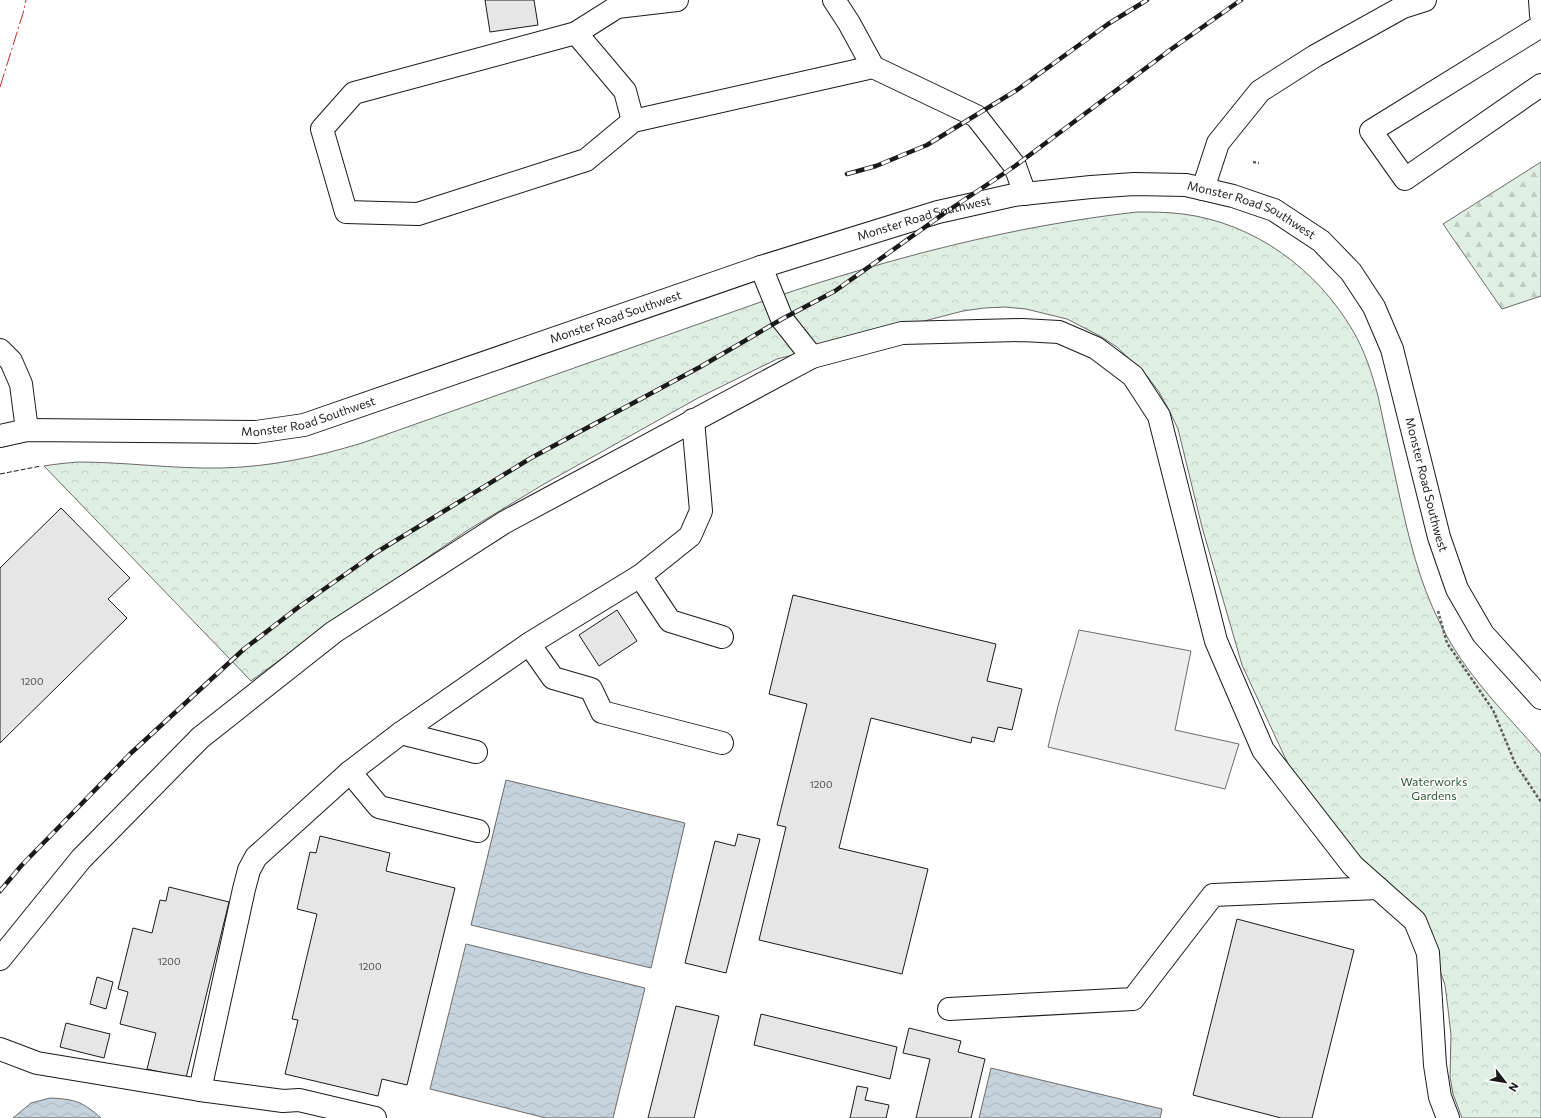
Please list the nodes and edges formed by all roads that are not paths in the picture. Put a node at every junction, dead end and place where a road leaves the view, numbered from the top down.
1 (677, 0) edge
2 (834, 0) edge
3 (1425, 0) edge
4 (1540, 0) edge
5 (1541, 15) edge
6 (1541, 26) edge
7 (576, 33) junction
8 (873, 67) junction
9 (1541, 85) edge
10 (633, 121) junction
11 (1204, 189) junction
12 (1025, 194) junction
13 (761, 267) junction
14 (0, 350) edge
15 (812, 357) junction
16 (693, 420) junction
17 (27, 430) junction
18 (0, 436) edge
19 (640, 576) junction
20 (722, 637) dead end
21 (529, 644) junction
22 (1541, 698) edge
23 (401, 733) junction
24 (722, 743) dead end
25 (476, 752) dead end
26 (350, 772) junction
27 (478, 831) dead end
28 (1378, 888) junction
29 (0, 959) edge
30 (949, 1009) dead end
31 (0, 1049) edge
32 (200, 1090) junction
33 (281, 1110) edge
34 (375, 1118) edge
35 (1448, 1118) edge

1 - 7 street
2 - 8 street
3 - 11 street
4 - 5 street
6 - 9 street
7 - 10 street
7 - 10 street
8 - 10 street
8 - 12 street
11 - 12 street, Monster Road Southwest
11 - 22 street, Monster Road Southwest
12 - 13 street, Monster Road Southwest
13 - 15 street
13 - 17 street, Monster Road Southwest
14 - 17 street
15 - 16 street
15 - 28 street
16 - 19 street
16 - 29 street
17 - 18 street, Monster Road Southwest
19 - 20 street
19 - 21 street
21 - 23 street
21 - 24 street
23 - 25 street
23 - 26 street
26 - 27 street
26 - 32 street
28 - 30 street
28 - 35 street
31 - 32 street
32 - 33 street
33 - 34 street

